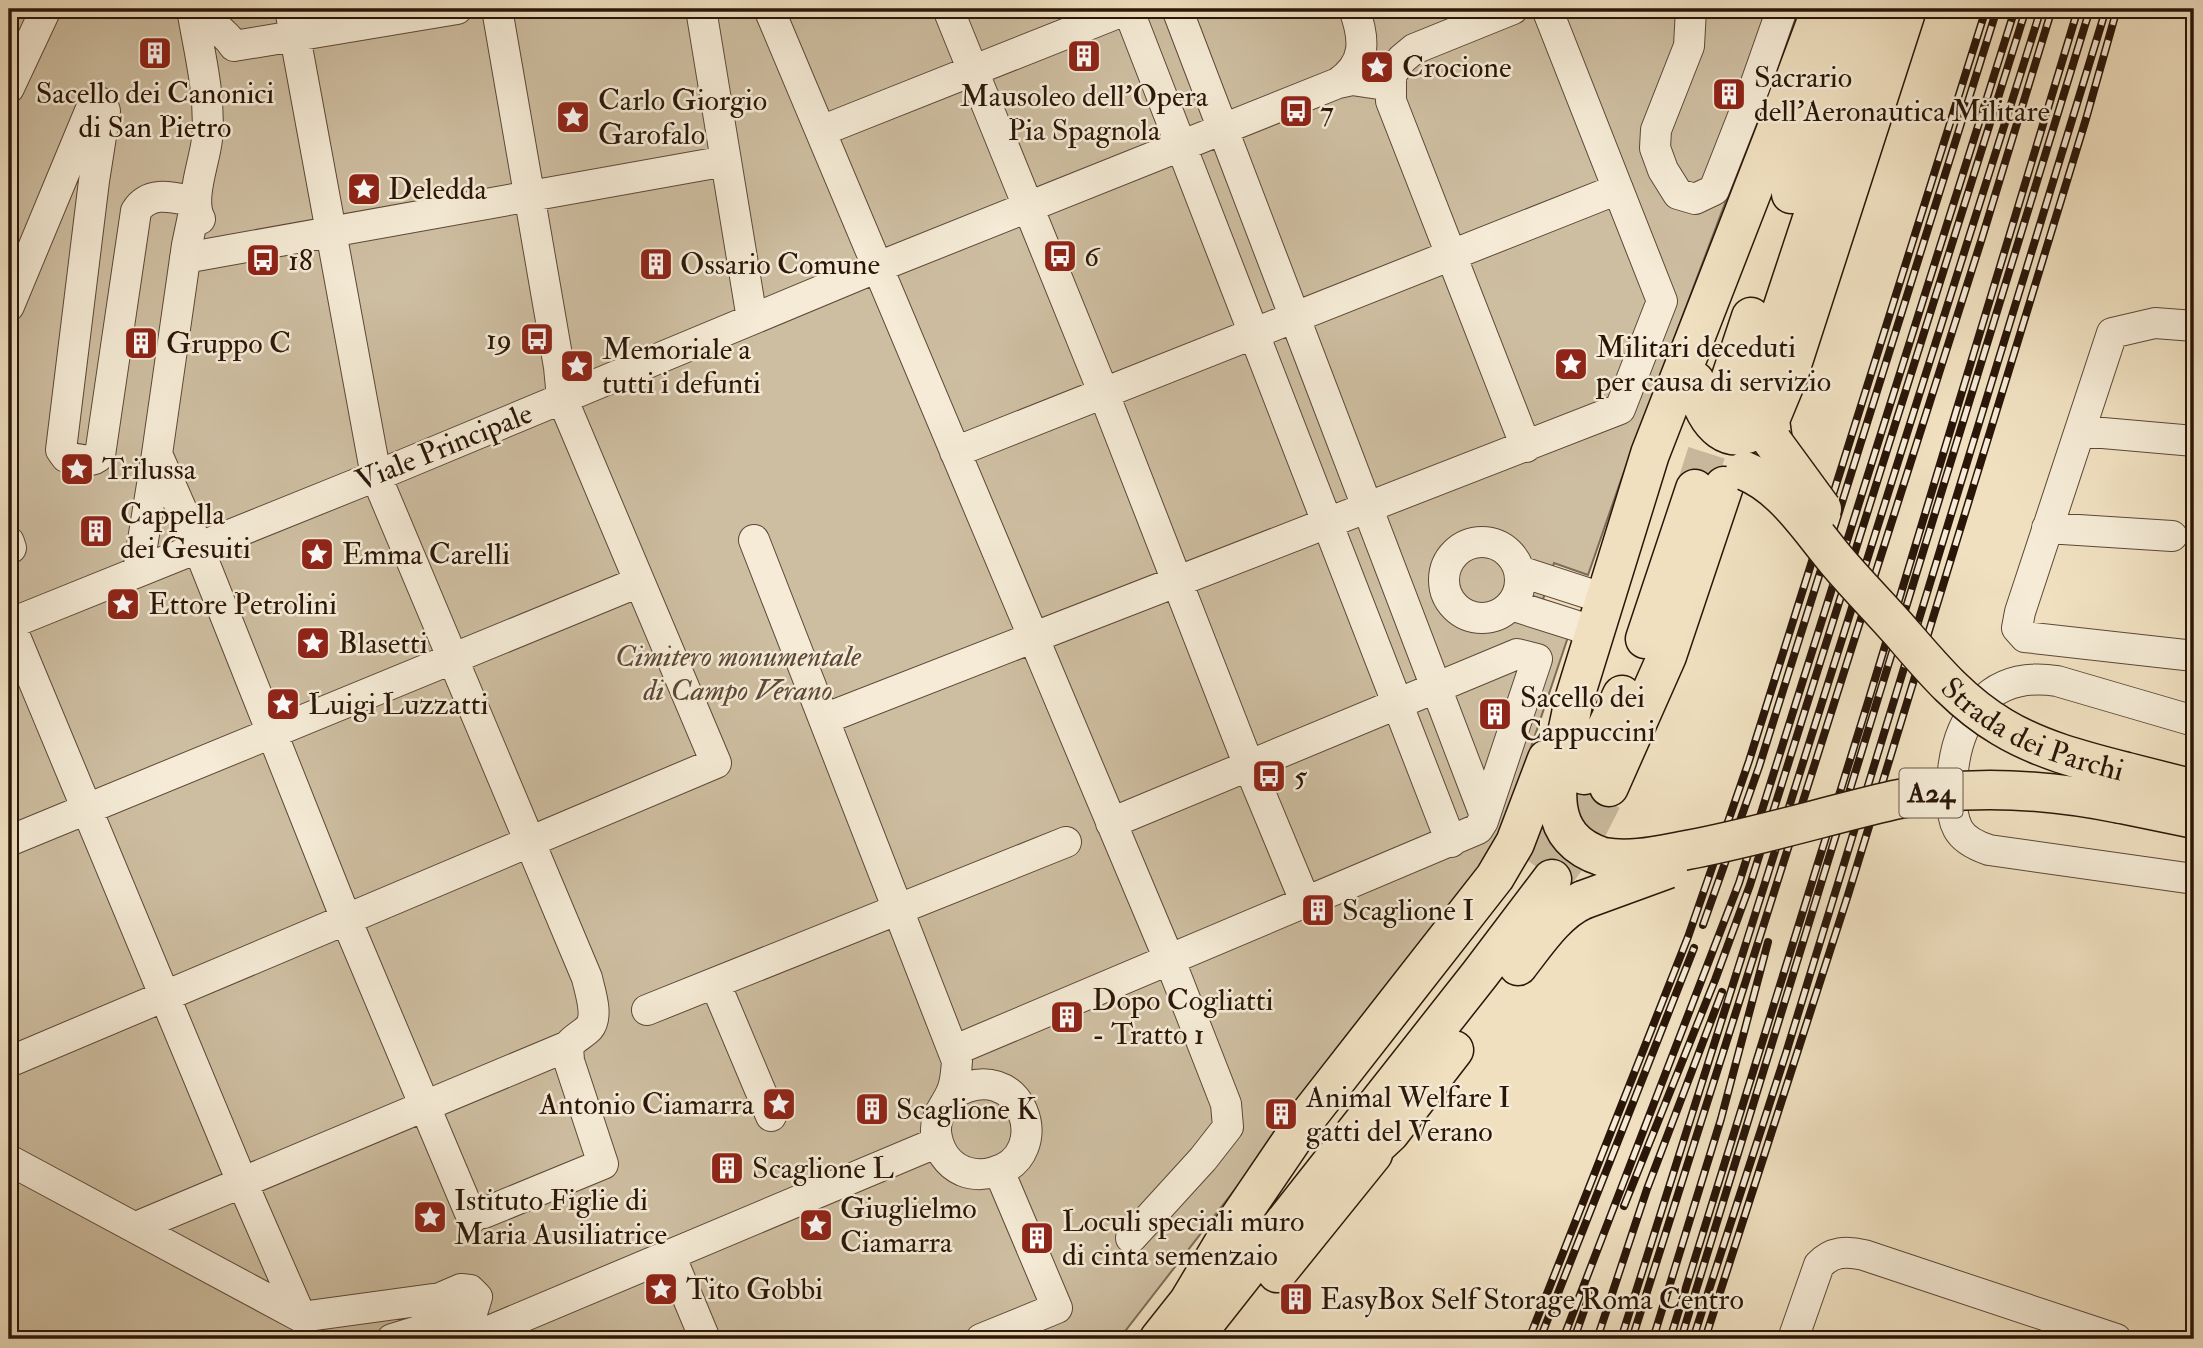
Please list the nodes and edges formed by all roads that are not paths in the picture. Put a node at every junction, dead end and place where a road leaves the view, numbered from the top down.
1 (46, 9) edge
2 (194, 9) edge
3 (457, 9) edge
4 (497, 9) edge
5 (701, 9) edge
6 (769, 9) edge
7 (948, 9) edge
8 (1177, 9) edge
9 (1513, 9) edge
10 (1547, 9) edge
11 (1691, 9) edge
12 (1782, 9) edge
13 (1821, 9) edge
14 (1850, 9) edge
15 (1891, 14) edge
16 (293, 23) edge
17 (233, 46) junction
18 (17, 50) edge
19 (1380, 57) edge
20 (972, 69) junction
21 (9, 88) edge
22 (208, 110) junction
23 (1224, 129) junction
24 (821, 131) junction
25 (1181, 147) junction
26 (726, 161) junction
27 (1618, 189) junction
28 (530, 196) junction
29 (196, 202) junction
30 (1028, 206) junction
31 (330, 231) junction
32 (246, 247) junction
33 (1450, 257) junction
34 (185, 258) junction
35 (878, 267) junction
36 (9, 306) edge
37 (1295, 318) junction
38 (752, 319) junction
39 (2194, 326) edge
40 (1254, 334) junction
41 (1691, 351) junction
42 (1104, 394) junction
43 (562, 398) junction
44 (1754, 418) junction
45 (2080, 431) junction
46 (2194, 441) edge
47 (1526, 447) junction
48 (954, 452) junction
49 (157, 454) junction
50 (376, 476) junction
51 (1721, 482) junction
52 (1635, 505) junction
53 (1366, 507) junction
54 (1327, 522) junction
55 (2048, 528) junction
56 (2172, 536) dead end
57 (754, 540) dead end
58 (9, 542) edge
59 (198, 547) junction
60 (9, 548) edge
61 (138, 571) junction
62 (1519, 571) junction
63 (639, 582) junction
64 (1177, 582) junction
65 (1606, 595) junction
66 (1511, 605) junction
67 (10, 623) edge
68 (1898, 629) junction
69 (1592, 635) junction
70 (1033, 637) junction
71 (2194, 656) edge
72 (454, 658) junction
73 (1436, 689) junction
74 (2090, 691) junction
75 (1573, 703) junction
76 (1398, 705) junction
77 (824, 719) junction
78 (2194, 721) edge
79 (272, 733) junction
80 (2194, 739) edge
81 (1249, 766) junction
82 (1596, 781) tunnel mouth
83 (2124, 788) junction
84 (2194, 789) edge
85 (88, 808) junction
86 (1484, 813) junction
87 (2194, 819) edge
88 (1111, 823) junction
89 (2194, 835) edge
90 (1745, 838) junction
91 (9, 841) edge
92 (529, 841) junction
93 (1066, 842) dead end
94 (1451, 842) junction
95 (2194, 879) edge
96 (1550, 880) junction
97 (1305, 901) junction
98 (898, 910) junction
99 (346, 919) junction
100 (1168, 959) junction
101 (715, 983) junction
102 (165, 997) junction
103 (647, 1010) dead end
104 (568, 1046) junction
105 (955, 1056) junction
106 (9, 1062) edge
107 (981, 1084) junction
108 (951, 1095) junction
109 (425, 1105) junction
110 (771, 1116) dead end
111 (1390, 1133) junction
112 (938, 1142) junction
113 (10, 1158) edge
114 (999, 1171) junction
115 (242, 1182) junction
116 (136, 1227) junction
117 (1131, 1238) dead end
118 (1260, 1253) junction
119 (670, 1255) junction
120 (301, 1317) junction
121 (517, 1330) edge
122 (392, 1339) edge
123 (470, 1339) edge
124 (705, 1339) edge
125 (981, 1339) edge
126 (1159, 1339) edge
127 (1192, 1339) edge
128 (1222, 1339) edge
129 (1793, 1339) edge
130 (2116, 1339) edge

1 - 18 street
2 - 17 street
2 - 22 street
3 - 16 street
4 - 28 street
5 - 26 street
6 - 24 street
7 - 20 street
8 - 23 street
9 - 19 street
10 - 27 street
11 - 12 street
13 - 41 highway
14 - 44 highway
15 - 44 highway
15 - 44 highway
16 - 17 street
16 - 31 street
17 - 22 street
18 - 21 street
19 - 23 street, Viale Principale
19 - 33 street
20 - 24 street
20 - 25 street
20 - 30 street
22 - 29 street
23 - 25 street, Viale Principale
23 - 37 street
24 - 35 street
25 - 30 street, Viale Principale
25 - 40 street
26 - 28 street
26 - 38 street
27 - 33 street
27 - 47 street
28 - 31 street
28 - 43 street
29 - 32 street
29 - 34 street
29 - 36 street
30 - 35 street, Viale Principale
30 - 42 street
31 - 32 street
31 - 50 street
32 - 34 street
33 - 37 street
33 - 47 street
34 - 49 street
35 - 38 street, Viale Principale
35 - 48 street
37 - 40 street
37 - 53 street
38 - 43 street, Viale Principale
39 - 45 street
40 - 42 street
40 - 54 street
41 - 44 highway
41 - 52 highway
42 - 48 street
42 - 64 street
43 - 50 street, Viale Principale
43 - 63 street
44 - 68 highway, bridge
45 - 46 street
45 - 55 street
47 - 53 street
48 - 70 street
49 - 59 street
49 - 61 street
50 - 59 street, Viale Principale
50 - 72 street
51 - 52 highway
51 - 68 highway, bridge
51 - 82 highway
52 - 65 highway
53 - 54 street
53 - 73 street
54 - 64 street
54 - 76 street
55 - 56 street
55 - 71 street
57 - 77 street
58 - 60 street
59 - 61 street, Viale Principale
59 - 79 street
61 - 67 street, Viale Principale
62 - 65 street
62 - 66 street
62 - 66 street
63 - 72 street
63 - 92 street
64 - 70 street
64 - 81 street
65 - 69 highway
66 - 69 street
67 - 85 street
68 - 83 highway, Strada dei Parchi / A24, bridge
69 - 75 highway
70 - 77 street
70 - 88 street
72 - 79 street
72 - 92 street
73 - 76 street
73 - 86 street
73 - 86 street
74 - 78 street
74 - 80 street
74 - 95 street
75 - 90 highway, bridge
75 - 96 highway
76 - 81 street
76 - 94 street
77 - 98 street
79 - 85 street
79 - 99 street
81 - 88 street
81 - 97 street
83 - 84 highway, Strada dei Parchi / A24
83 - 87 highway, Strada dei Parchi / A24
83 - 89 street
83 - 90 highway, A24, bridge
85 - 91 street
85 - 102 street
86 - 94 street
88 - 100 street
90 - 96 highway, bridge
92 - 99 street
92 - 104 street
93 - 98 street
94 - 97 street
96 - 111 highway
96 - 118 highway
96 - 126 highway
97 - 100 street
98 - 101 street
98 - 105 street
99 - 102 street
99 - 109 street
100 - 105 street
100 - 117 street
101 - 103 street
101 - 110 street
102 - 106 street
102 - 115 street
104 - 109 street
104 - 109 street
105 - 107 street
105 - 108 street
107 - 108 street
107 - 114 street
108 - 112 street
109 - 115 street
111 - 118 highway
111 - 128 highway
112 - 114 street
112 - 119 street
113 - 116 street
114 - 125 street
115 - 116 street
115 - 120 street
116 - 120 street
118 - 127 highway
119 - 121 street
119 - 124 street
120 - 122 street
121 - 123 street
129 - 130 street

